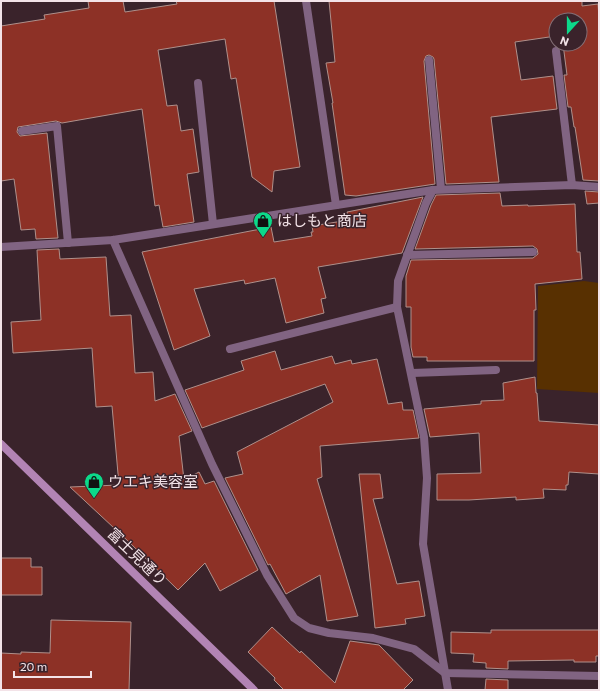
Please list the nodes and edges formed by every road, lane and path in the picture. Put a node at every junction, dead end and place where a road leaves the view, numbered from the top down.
1 (306, 1) edge
2 (556, 52) edge
3 (429, 60) dead end
4 (198, 83) dead end
5 (22, 131) dead end
6 (572, 185) junction
7 (599, 188) edge
8 (437, 189) junction
9 (336, 205) junction
10 (213, 224) junction
11 (113, 240) junction
12 (68, 243) junction
13 (1, 247) edge
14 (533, 252) dead end
15 (407, 255) junction
16 (397, 307) junction
17 (230, 349) dead end
18 (496, 370) dead end
19 (412, 373) junction
20 (1, 444) edge
21 (445, 673) junction
22 (599, 676) edge
23 (254, 690) edge
24 (448, 690) edge

1 - 9 street
2 - 6 street
3 - 8 street
4 - 10 street
5 - 12 street
6 - 7 street
6 - 8 street
8 - 9 street
8 - 15 street
9 - 10 street
10 - 11 street
11 - 12 street
11 - 21 street
12 - 13 street
14 - 15 street
15 - 16 street
16 - 17 street
16 - 19 street
18 - 19 street
19 - 21 street
20 - 23 street, 富士見通り
21 - 22 street
21 - 24 street

